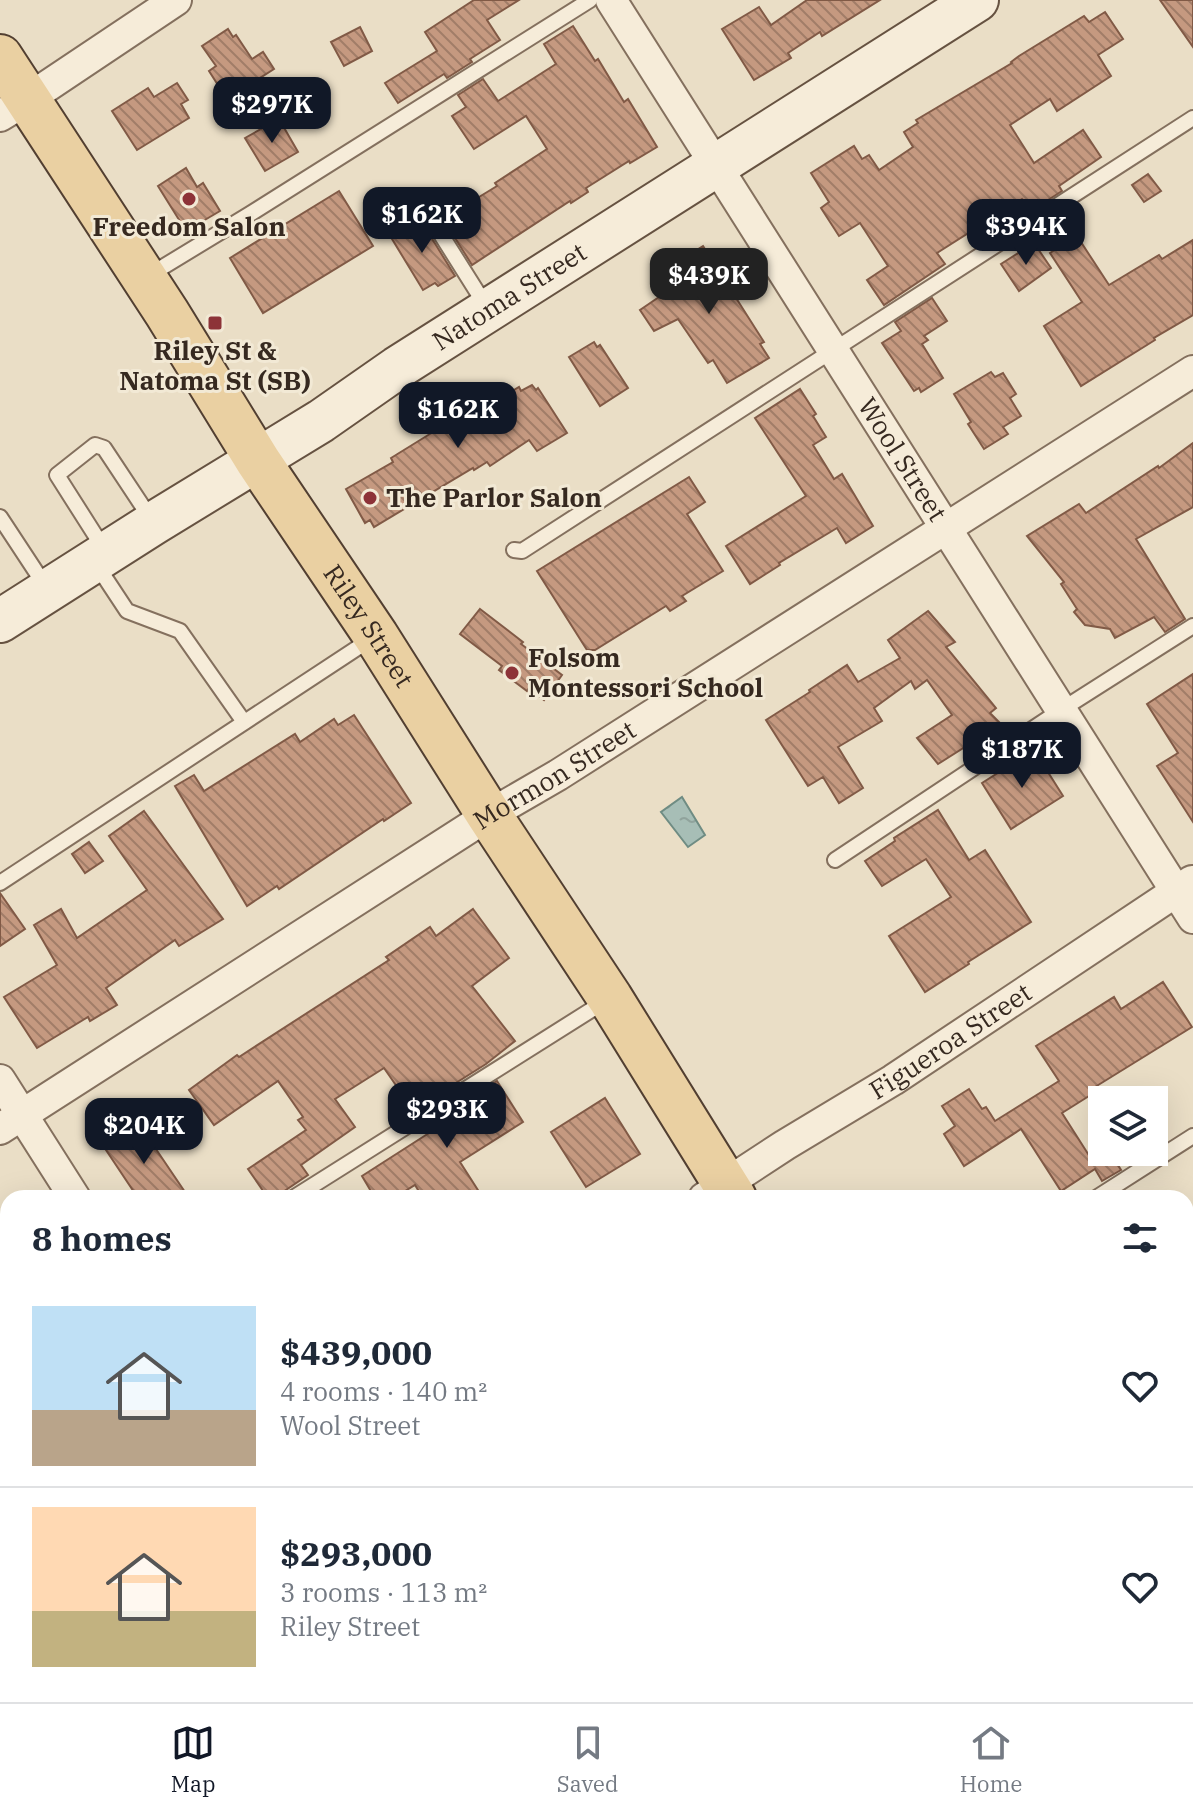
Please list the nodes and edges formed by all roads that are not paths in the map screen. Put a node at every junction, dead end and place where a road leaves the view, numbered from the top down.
1 (176, 0) edge
2 (590, 0) edge
3 (611, 0) edge
4 (977, 0) edge
5 (0, 57) edge
6 (14, 107) edge
7 (1193, 118) edge
8 (716, 166) junction
9 (425, 209) dead end
10 (144, 278) junction
11 (488, 310) junction
12 (832, 351) junction
13 (1193, 371) edge
14 (258, 461) junction
15 (0, 517) edge
16 (154, 523) junction
17 (946, 528) junction
18 (514, 550) dead end
19 (100, 556) junction
20 (47, 589) junction
21 (0, 621) edge
22 (1193, 626) edge
23 (376, 636) junction
24 (1061, 710) junction
25 (244, 722) junction
26 (489, 815) junction
27 (835, 860) dead end
28 (0, 883) edge
29 (1184, 886) edge
30 (1193, 918) edge
31 (610, 998) junction
32 (0, 1080) edge
33 (11, 1122) edge
34 (1193, 1136) edge
35 (68, 1190) edge
36 (306, 1190) edge
37 (719, 1190) edge
38 (725, 1190) edge
39 (1109, 1190) edge

1 - 6 street
2 - 10 lane
3 - 8 street, Wool Street
4 - 8 street, Natoma Street
5 - 6 main road, Riley Street
6 - 10 main road, Riley Street
7 - 12 lane
8 - 11 street, Natoma Street
8 - 12 street, Wool Street
9 - 11 lane
10 - 14 main road, Riley Street
11 - 14 street, Natoma Street
12 - 17 street, Wool Street
12 - 18 lane
13 - 17 street, Mormon Street
14 - 16 street, Natoma Street
14 - 23 main road, Riley Street
15 - 20 lane
16 - 19 street, Natoma Street
16 - 19 lane
17 - 24 street, Wool Street
17 - 26 street, Mormon Street
19 - 20 street, Natoma Street
19 - 25 lane
20 - 21 street, Natoma Street
22 - 24 lane
23 - 25 lane
23 - 26 main road, Riley Street
24 - 27 lane
24 - 29 street, Wool Street
25 - 28 lane
26 - 31 main road, Riley Street
26 - 33 street, Mormon Street
29 - 30 street, Wool Street
29 - 38 street, Figueroa Street
31 - 36 lane
31 - 37 main road, Riley Street
32 - 33 street
33 - 35 street
34 - 39 lane

